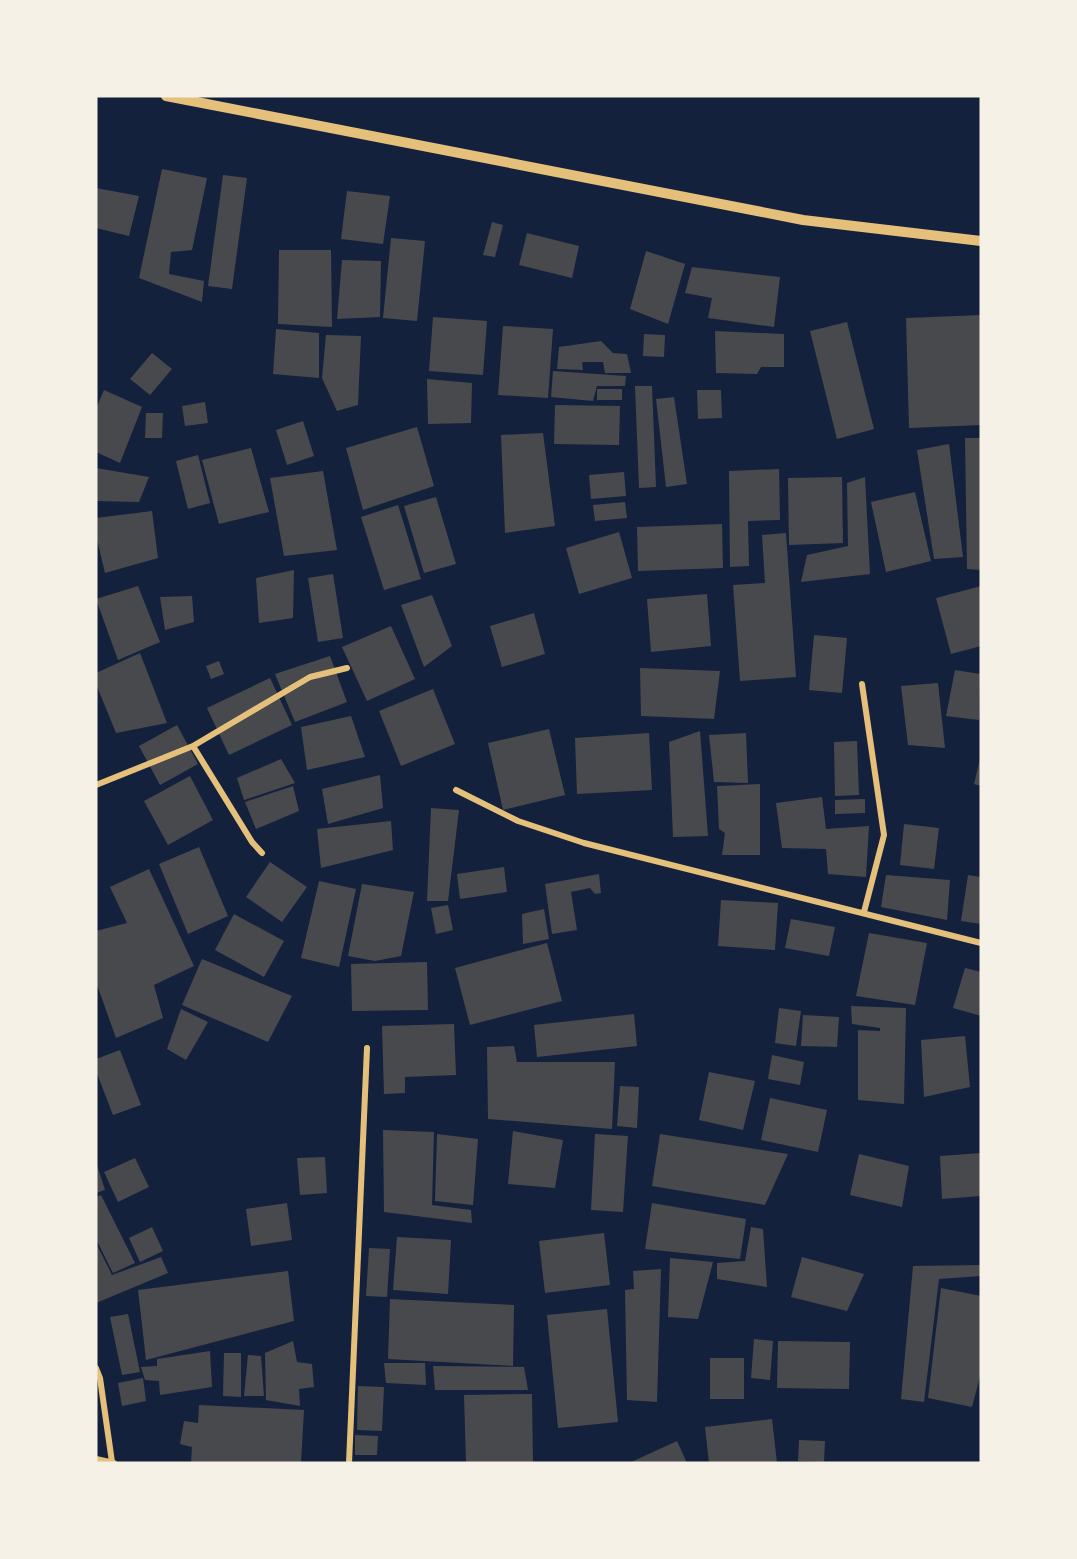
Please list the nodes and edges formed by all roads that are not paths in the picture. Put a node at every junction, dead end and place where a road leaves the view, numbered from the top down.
1 (166, 96) edge
2 (981, 241) edge
3 (347, 668) dead end
4 (862, 684) dead end
5 (193, 746) junction
6 (96, 785) edge
7 (456, 790) dead end
8 (262, 853) dead end
9 (864, 912) junction
10 (981, 943) edge
11 (367, 1048) dead end
12 (96, 1368) edge
13 (96, 1460) edge
14 (113, 1462) edge
15 (349, 1463) edge

1 - 2 street
3 - 5 street
4 - 9 street
5 - 6 street
5 - 8 street
7 - 9 street
9 - 10 street
11 - 15 street
12 - 14 street
13 - 14 street

